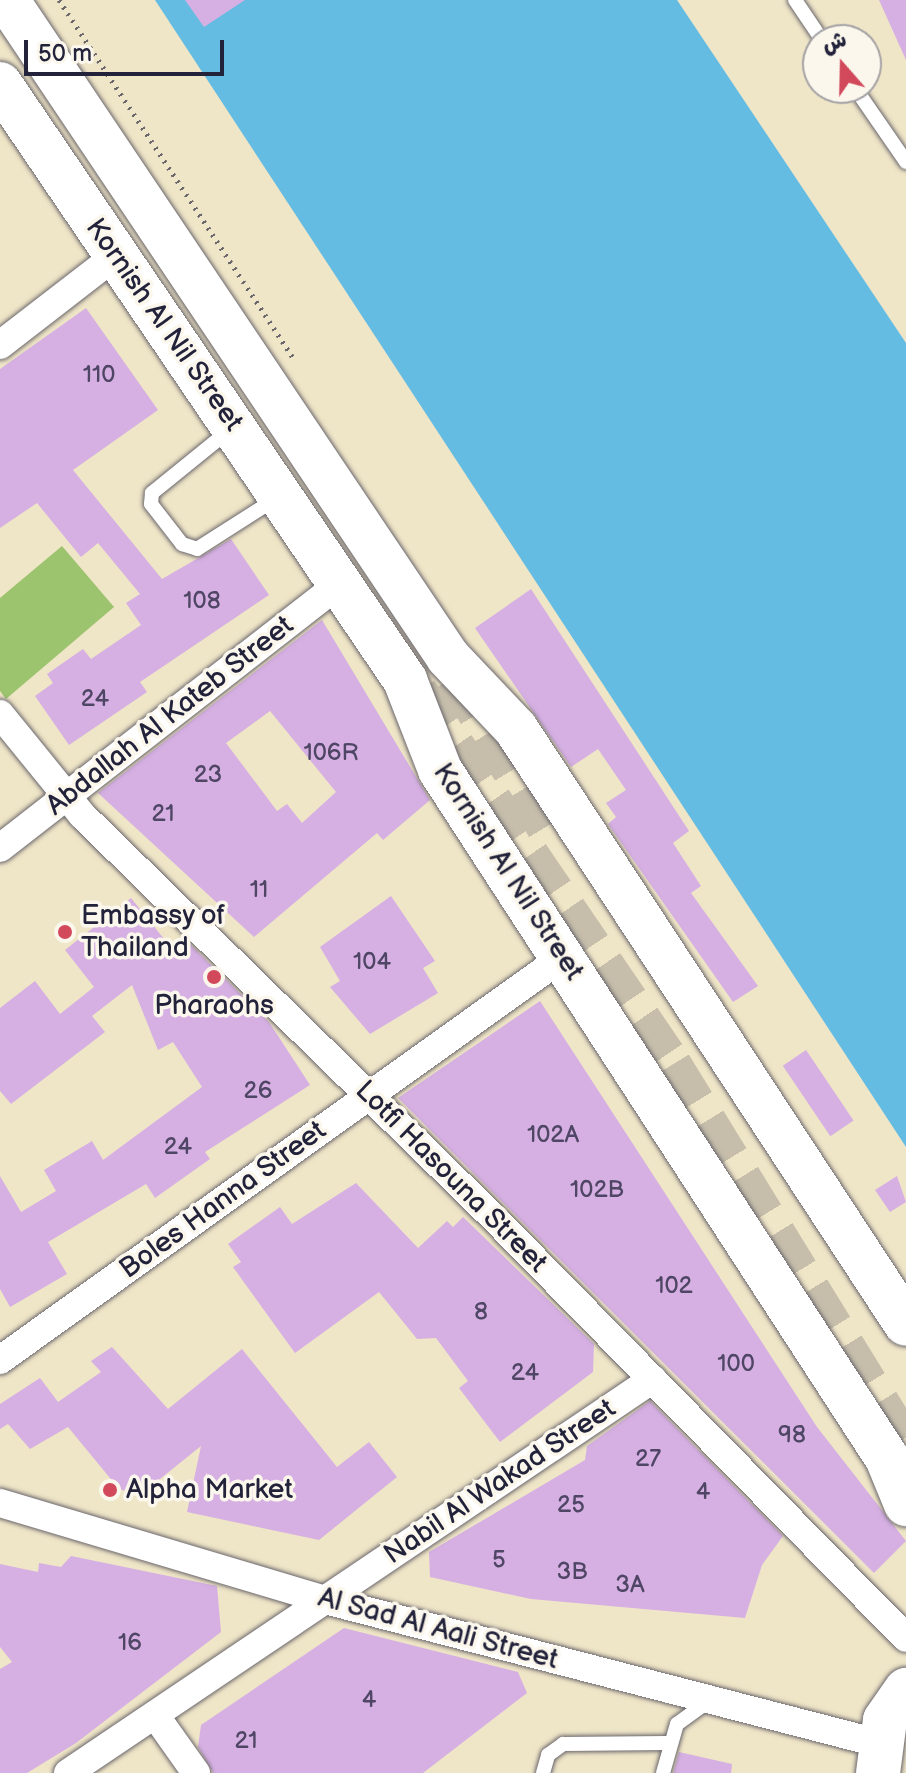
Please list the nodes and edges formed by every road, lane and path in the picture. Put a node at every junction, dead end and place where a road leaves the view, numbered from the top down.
1 (7, 0) edge
2 (795, 0) edge
3 (811, 24) edge
4 (0, 84) edge
5 (866, 104) edge
6 (906, 162) edge
7 (115, 256) junction
8 (0, 345) edge
9 (234, 426) junction
10 (281, 496) junction
11 (340, 583) junction
12 (0, 714) edge
13 (67, 797) junction
14 (0, 848) edge
15 (563, 957) junction
16 (369, 1096) junction
17 (906, 1324) edge
18 (0, 1360) edge
19 (653, 1379) junction
20 (897, 1460) edge
21 (0, 1503) edge
22 (906, 1504) edge
23 (325, 1600) junction
24 (906, 1638) edge
25 (906, 1690) edge
26 (711, 1700) junction
27 (155, 1715) junction
28 (666, 1743) junction
29 (872, 1761) edge
30 (68, 1773) edge
31 (196, 1773) edge
32 (543, 1773) edge
33 (663, 1773) edge

1 - 17 main road, Kornish Al Nil Street
2 - 3 lane
4 - 7 main road, Kornish Al Nil Street
5 - 6 lane
7 - 8 street
7 - 9 main road, Kornish Al Nil Street
9 - 10 main road, Kornish Al Nil Street
9 - 10 lane
10 - 11 main road, Kornish Al Nil Street
11 - 13 street, Abdallah Al Kateb Street
11 - 15 main road, Kornish Al Nil Street
12 - 13 street, Lotfi Hasouna Street
13 - 14 street, Abdallah Al Kateb Street
13 - 16 street, Lotfi Hasouna Street
15 - 16 street, Boles Hanna Street
15 - 20 main road, Kornish Al Nil Street
16 - 18 street, Boles Hanna Street
16 - 19 street, Lotfi Hasouna Street
19 - 23 street, Nabil Al Wakad Street
19 - 24 street, Lotfi Hasouna Street
20 - 22 main road, Kornish Al Nil Street
21 - 23 street, Al Sad Al Aali Street
23 - 26 street, Al Sad Al Aali Street
23 - 27 street, Nabil Al Wakad Street
25 - 29 main road
26 - 28 lane
26 - 29 street, Al Sad Al Aali Street
27 - 30 street, Nabil Al Wakad Street
27 - 31 street
28 - 32 lane
28 - 33 lane

